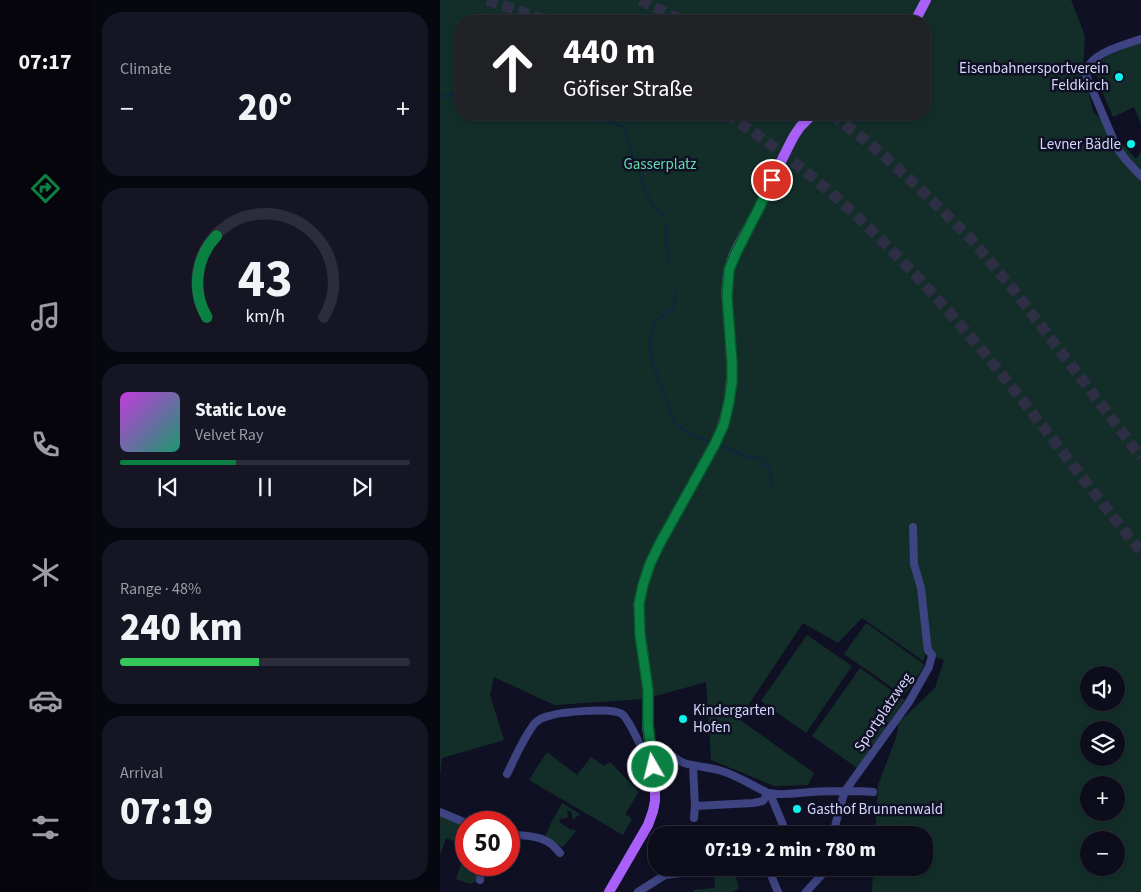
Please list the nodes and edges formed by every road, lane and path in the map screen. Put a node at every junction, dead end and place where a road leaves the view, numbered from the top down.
1 (926, 0) edge
2 (918, 15) edge
3 (1141, 38) edge
4 (807, 120) edge
5 (1141, 176) edge
6 (913, 527) dead end
7 (650, 749) junction
8 (694, 765) junction
9 (507, 774) dead end
10 (845, 791) junction
11 (873, 792) dead end
12 (768, 793) junction
13 (695, 806) junction
14 (440, 812) edge
15 (455, 818) edge
16 (694, 818) dead end
17 (783, 826) edge
18 (835, 826) edge
19 (520, 836) edge
20 (560, 853) dead end
21 (481, 876) edge
22 (663, 876) edge
23 (771, 876) edge
24 (821, 876) edge
25 (480, 880) dead end
26 (609, 892) edge
27 (638, 892) edge
28 (778, 892) edge
29 (806, 892) edge

1 - 2 main road
3 - 5 street
4 - 7 main road
6 - 10 street, Sportplatzweg
7 - 8 street
7 - 9 street
7 - 26 main road
8 - 12 street
8 - 13 street
10 - 11 street
10 - 12 street
10 - 18 street, Sportplatzweg
12 - 13 street
12 - 17 street
13 - 16 street
14 - 15 street
19 - 20 street
21 - 25 street
22 - 27 street
23 - 28 street
24 - 29 street

